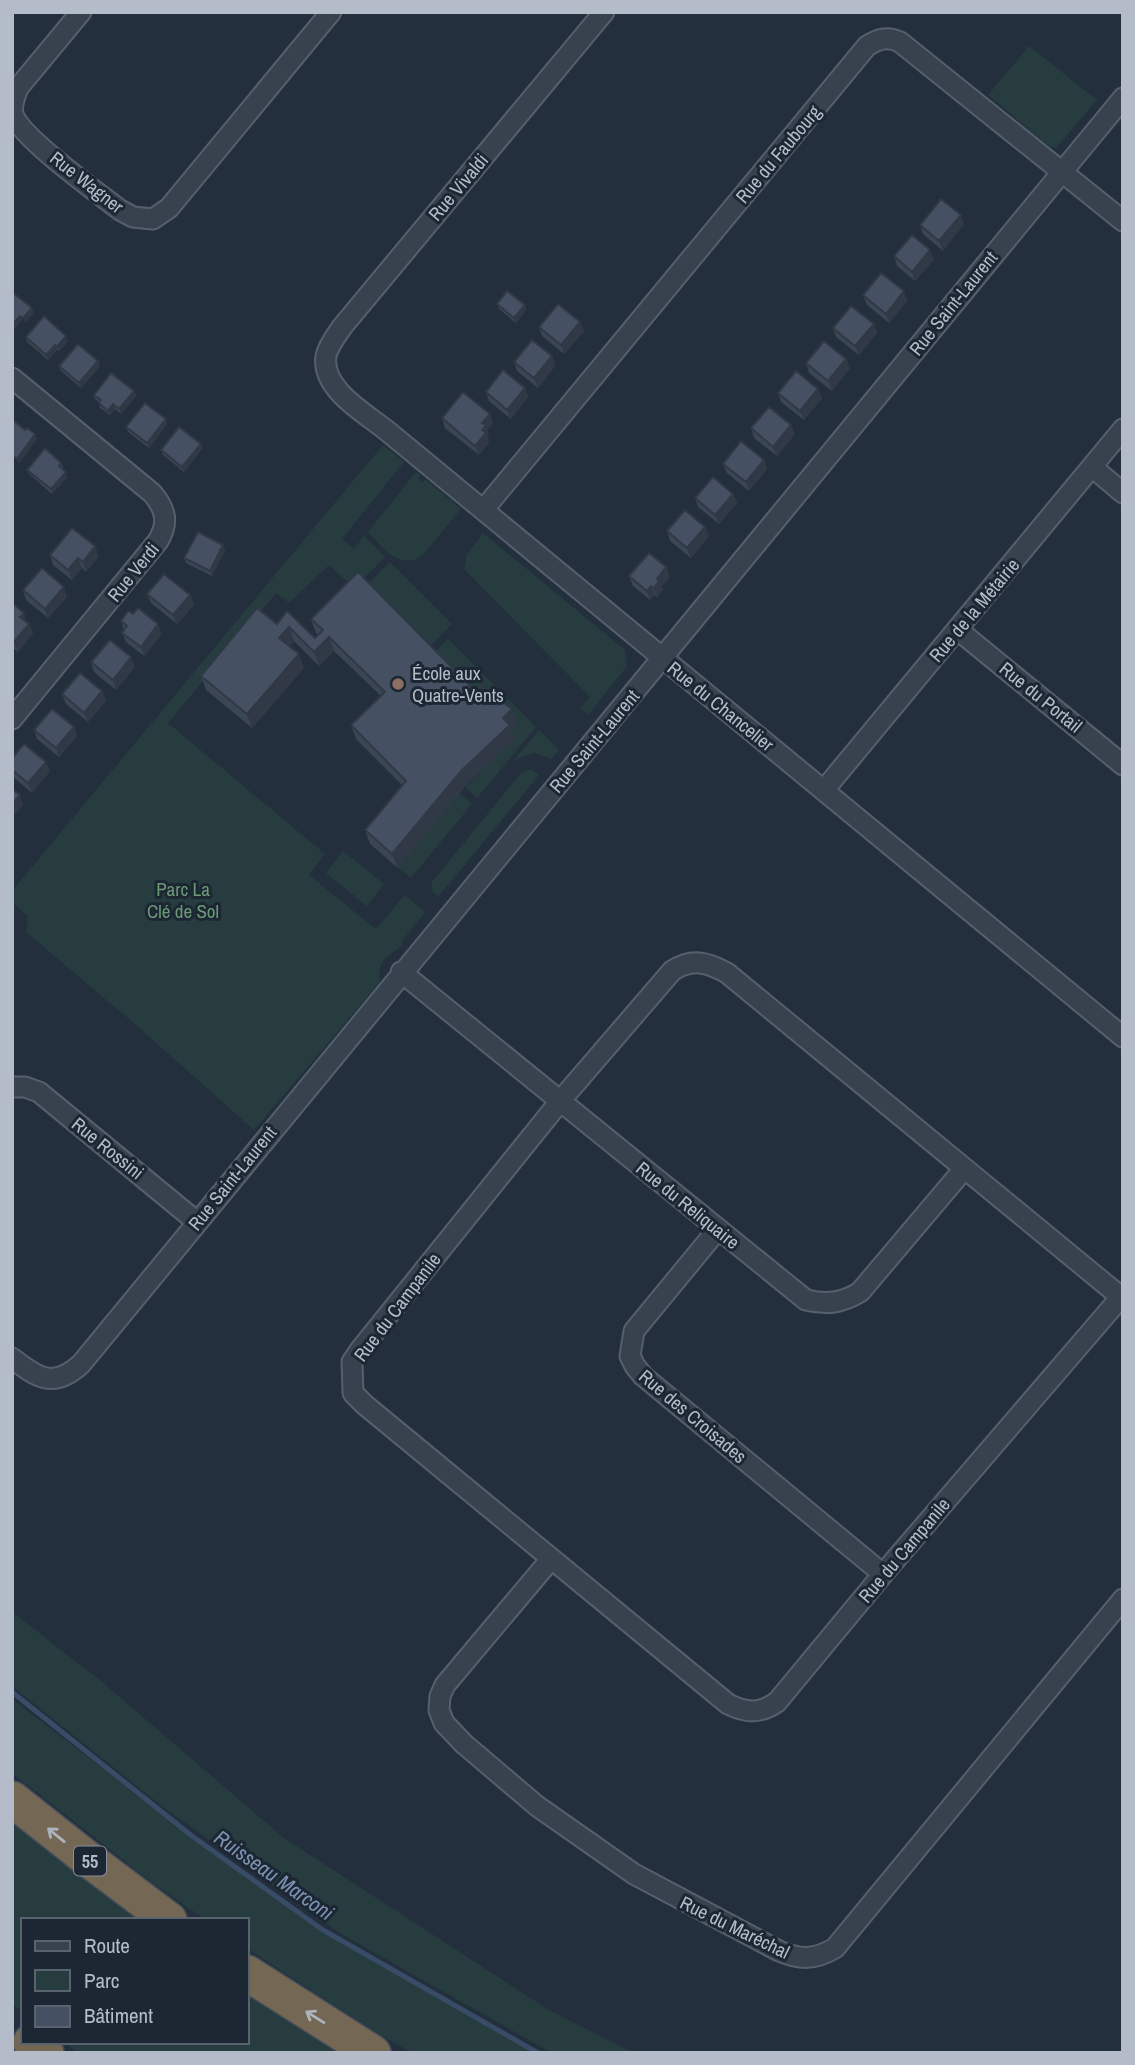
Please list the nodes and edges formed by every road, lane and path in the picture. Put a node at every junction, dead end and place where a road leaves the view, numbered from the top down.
1 (80, 12) edge
2 (331, 12) edge
3 (604, 12) edge
4 (1123, 98) edge
5 (1061, 172) junction
6 (1123, 221) edge
7 (326, 369) joint
8 (12, 378) edge
9 (1123, 429) edge
10 (1092, 467) junction
11 (1123, 493) edge
12 (484, 509) junction
13 (958, 630) junction
14 (663, 658) junction
15 (12, 719) edge
16 (1123, 765) edge
17 (824, 790) junction
18 (401, 972) junction
19 (1123, 1037) edge
20 (12, 1087) edge
21 (561, 1100) junction
22 (964, 1169) junction
23 (197, 1222) junction
24 (718, 1229) junction
25 (1122, 1298) edge
26 (12, 1358) edge
27 (551, 1559) junction
28 (883, 1574) junction
29 (1123, 1600) edge
30 (12, 1800) edge
31 (166, 1918) edge
32 (248, 1974) edge
33 (373, 2053) edge

1 - 2 street, Rue Wagner
3 - 7 street, Rue Vivaldi
4 - 5 street, Rue Saint-Laurent
5 - 6 street, Rue du Faubourg
5 - 12 street, Rue du Faubourg
5 - 14 street, Rue Saint-Laurent
7 - 12 street, Rue du Chancelier
8 - 15 street, Rue Verdi
9 - 10 street, Rue de la Métairie
10 - 11 street
10 - 13 street, Rue de la Métairie
12 - 14 street, Rue du Chancelier
13 - 16 street, Rue du Portail
13 - 17 street, Rue de la Métairie
14 - 17 street, Rue du Chancelier
14 - 18 street, Rue Saint-Laurent
17 - 19 street, Rue du Chancelier
18 - 21 street, Rue du Reliquaire
18 - 23 street, Rue Saint-Laurent
20 - 23 street, Rue Rossini
21 - 22 street, Rue du Campanile
21 - 24 street, Rue du Reliquaire
21 - 27 street, Rue du Campanile
22 - 24 street, Rue du Reliquaire
22 - 25 street, Rue du Campanile
23 - 26 street, Rue Saint-Laurent
24 - 28 street, Rue des Croisades
25 - 28 street, Rue du Campanile
27 - 28 street, Rue du Campanile
27 - 29 street, Rue du Maréchal
31 -> 30 highway, 55
33 -> 32 highway

